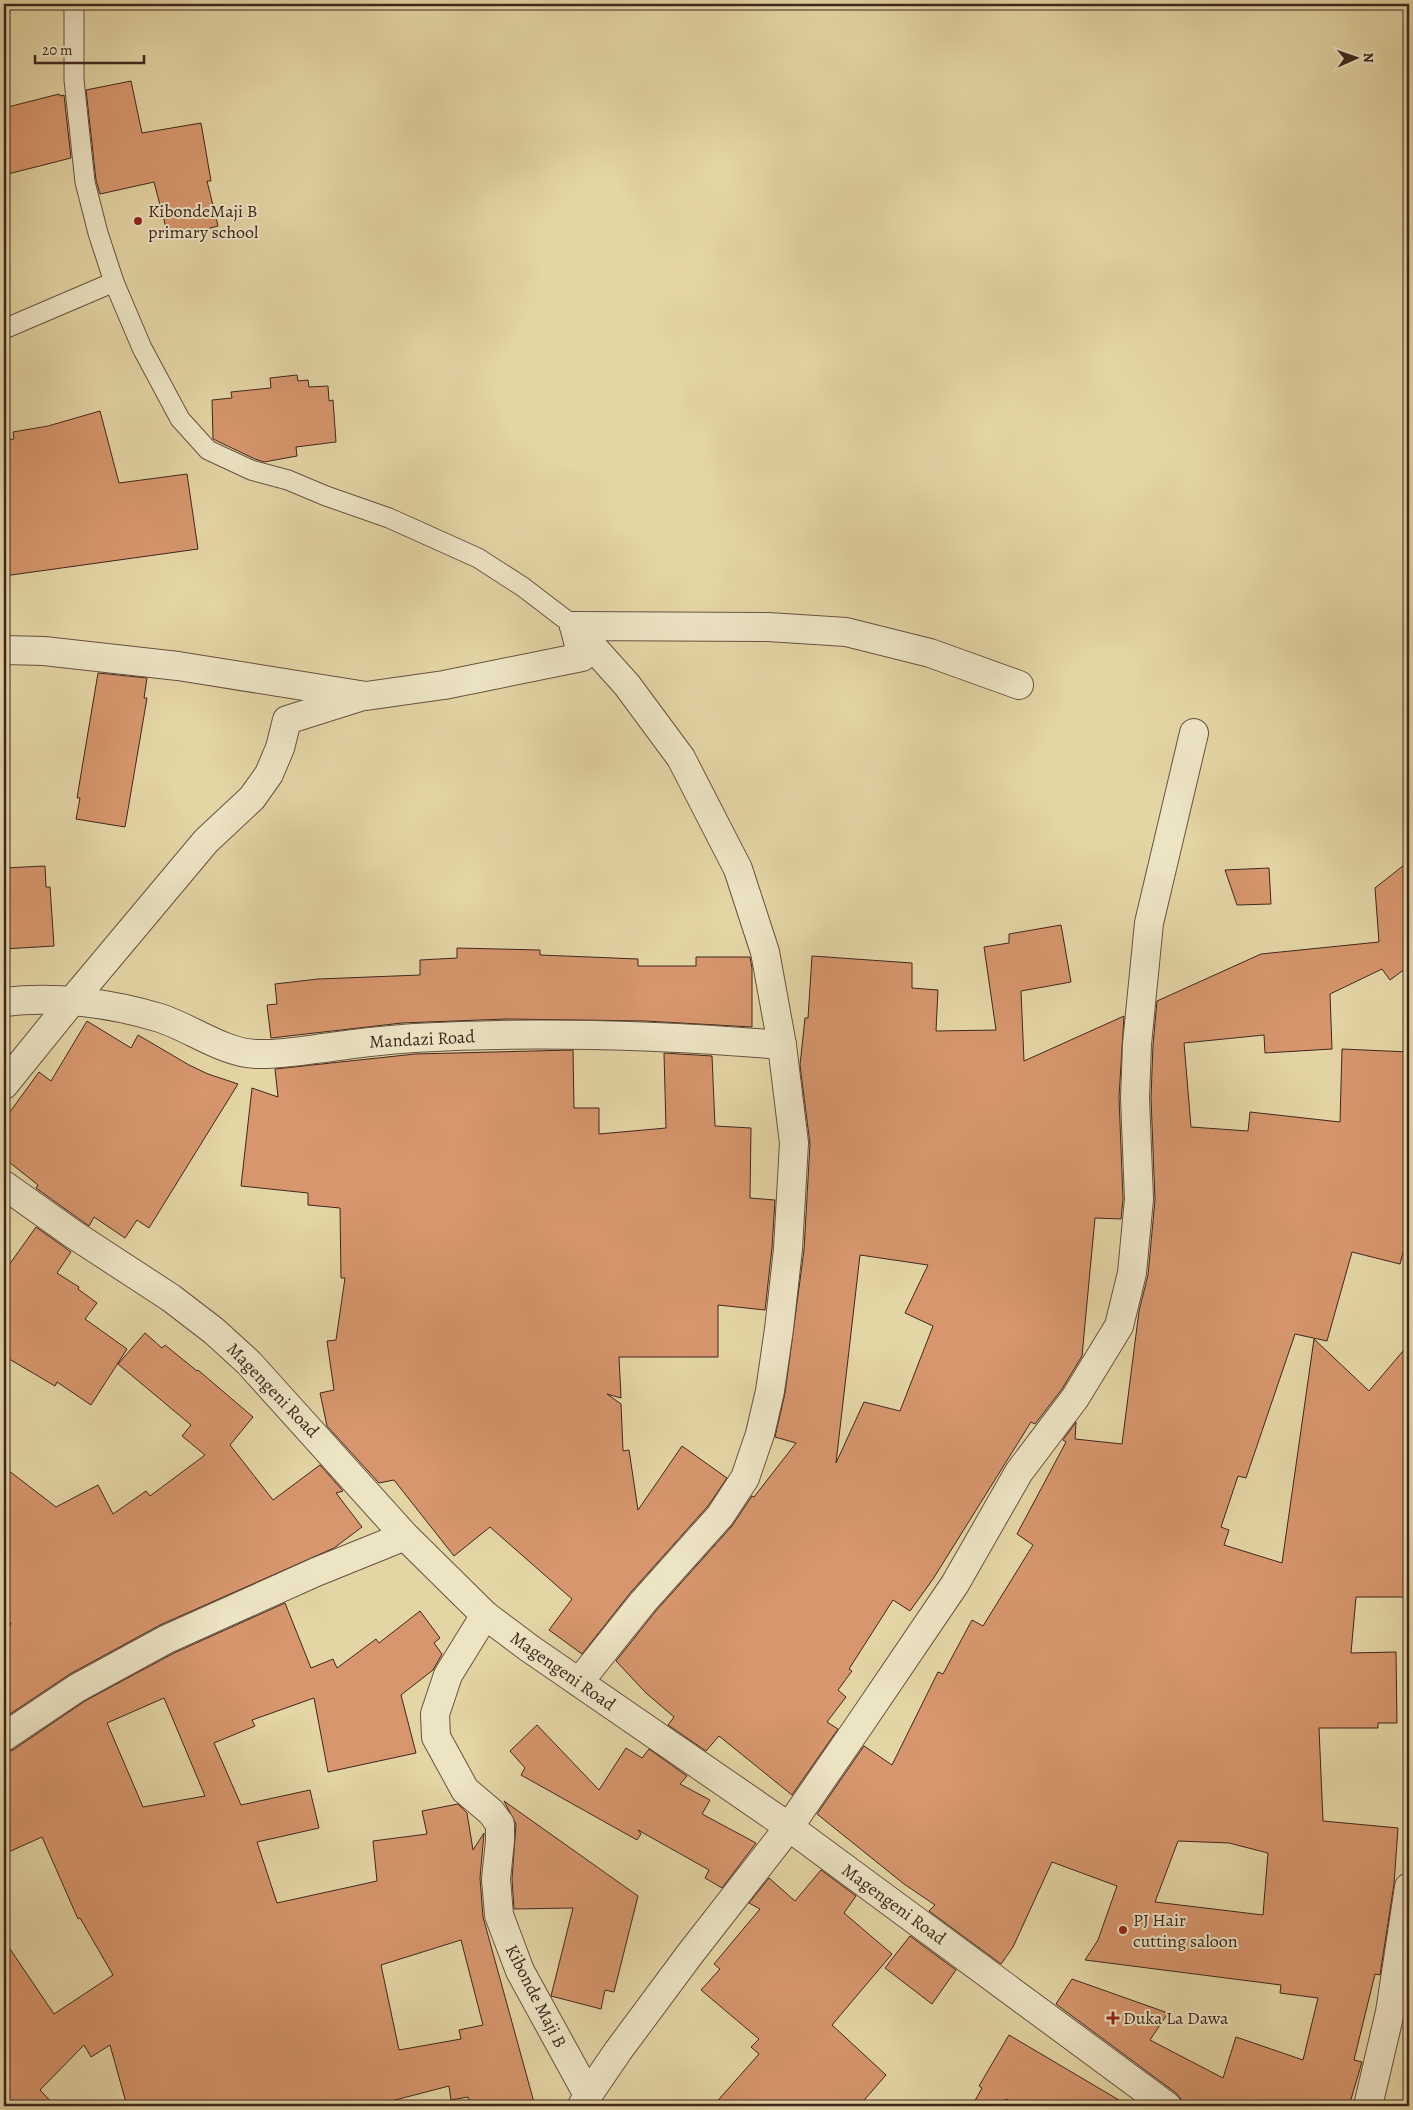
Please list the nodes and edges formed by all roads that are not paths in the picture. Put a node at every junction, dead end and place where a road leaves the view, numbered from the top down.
1 (74, 4) edge
2 (114, 282) junction
3 (4, 329) edge
4 (574, 626) junction
5 (4, 650) edge
6 (1019, 685) dead end
7 (366, 696) junction
8 (1194, 733) dead end
9 (72, 1001) junction
10 (4, 1002) edge
11 (782, 1045) junction
12 (4, 1085) edge
13 (4, 1185) edge
14 (405, 1536) junction
15 (485, 1615) junction
16 (579, 1682) junction
17 (4, 1737) edge
18 (789, 1827) junction
19 (1409, 1887) edge
20 (585, 2101) edge
21 (1167, 2106) edge
22 (1368, 2106) edge

1 - 2 lane
2 - 3 lane
2 - 4 lane
4 - 6 street
4 - 7 street
4 - 11 street
5 - 7 street
7 - 9 street
8 - 18 street
9 - 10 street, Mandazi Road
9 - 11 street, Mandazi Road
9 - 12 street
11 - 16 street
13 - 14 street, Magengeni Road
14 - 15 street, Magengeni Road
14 - 17 street
15 - 16 street, Magengeni Road
15 - 20 street, Kibonde Maji B
16 - 18 street, Magengeni Road
18 - 20 street
18 - 21 street, Magengeni Road
19 - 22 street

